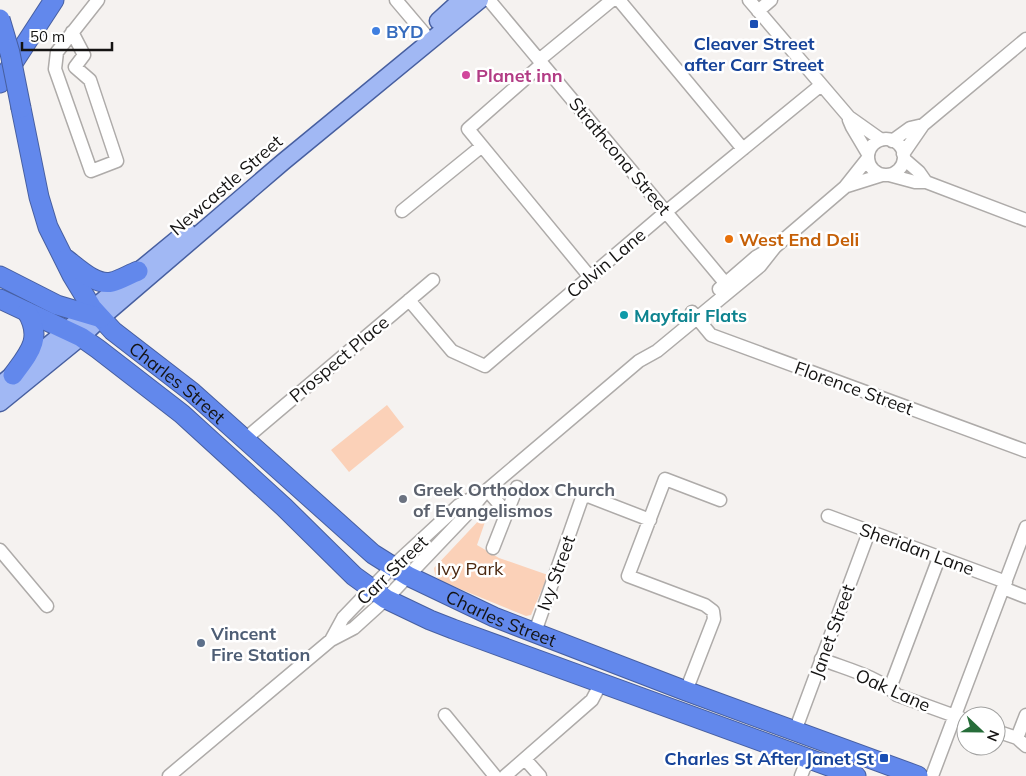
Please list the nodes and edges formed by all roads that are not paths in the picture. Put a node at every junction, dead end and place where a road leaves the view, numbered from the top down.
1 (98, 0) edge
2 (396, 0) edge
3 (461, 0) edge
4 (480, 0) edge
5 (489, 0) edge
6 (612, 0) edge
7 (619, 0) edge
8 (749, 0) edge
9 (771, 0) edge
10 (52, 3) edge
11 (758, 11) junction
12 (0, 19) edge
13 (72, 32) junction
14 (426, 37) junction
15 (1026, 39) edge
16 (541, 62) junction
17 (0, 82) edge
18 (821, 85) junction
19 (849, 118) junction
20 (923, 125) junction
21 (886, 140) junction
22 (482, 146) junction
23 (743, 150) junction
24 (868, 156) junction
25 (904, 156) junction
26 (886, 175) junction
27 (926, 182) junction
28 (845, 187) junction
29 (402, 212) dead end
30 (667, 212) junction
31 (1026, 220) edge
32 (61, 256) junction
33 (138, 271) junction
34 (0, 276) edge
35 (590, 277) junction
36 (432, 280) dead end
37 (728, 286) junction
38 (0, 299) edge
39 (408, 300) junction
40 (27, 312) junction
41 (694, 315) junction
42 (83, 322) junction
43 (6, 380) edge
44 (0, 403) edge
45 (245, 439) junction
46 (1026, 451) edge
47 (517, 486) dead end
48 (487, 490) junction
49 (720, 500) dead end
50 (506, 513) junction
51 (828, 516) dead end
52 (650, 520) junction
53 (1026, 527) edge
54 (869, 532) junction
55 (493, 548) dead end
56 (0, 550) edge
57 (938, 558) junction
58 (400, 572) junction
59 (1004, 585) junction
60 (379, 594) junction
61 (1026, 596) edge
62 (46, 606) dead end
63 (535, 632) junction
64 (821, 659) junction
65 (600, 683) junction
66 (890, 688) junction
67 (686, 691) junction
68 (964, 706) edge
69 (1026, 714) edge
70 (445, 715) dead end
71 (956, 717) edge
72 (956, 726) edge
73 (795, 730) junction
74 (1006, 735) edge
75 (1022, 742) edge
76 (808, 758) junction
77 (525, 759) junction
78 (169, 776) edge
79 (495, 776) edge
80 (505, 776) edge
81 (540, 776) edge
82 (801, 776) edge
83 (856, 776) edge
84 (918, 776) edge
85 (932, 776) edge

1 - 13 street
2 - 14 street
3 - 14 main road, Newcastle Street
4 - 14 main road, Newcastle Street
5 - 16 street, Strathcona Street
6 - 16 street
7 - 23 street
8 - 11 street
9 - 11 street
10 - 17 highway
11 - 18 street
12 - 32 highway, bridge
13 - 13 street
14 - 33 main road, Newcastle Street
14 - 42 main road, Newcastle Street
15 - 20 street
16 - 22 street
16 - 30 street, Strathcona Street
18 - 19 street
18 - 23 street, Colvin Lane
19 - 21 street
19 - 24 street
20 - 21 street
20 - 25 street
21 - 24 street
21 - 25 street
22 - 29 street
22 - 35 street
23 - 30 street, Colvin Lane
24 - 26 street
24 - 28 street, Carr Street
25 - 26 street
25 - 27 street
26 - 27 street
26 - 28 street, Carr Street
27 - 31 street
28 - 37 street, Carr Street
30 - 35 street, Colvin Lane
30 - 37 street, Strathcona Street
32 - 33 highway
32 - 42 highway
33 - 42 main road, Newcastle Street
34 - 42 highway
35 - 39 street, Colvin Lane
36 - 39 street, Prospect Place
37 - 41 street, Carr Street
38 - 40 highway
39 - 45 street, Prospect Place
40 - 42 highway
40 - 43 highway
41 - 46 street, Florence Street
41 - 48 street, Carr Street
42 - 43 main road, Newcastle Street
42 - 44 main road, Newcastle Street
42 - 45 highway, Charles Street
42 - 60 highway, Charles Street
45 - 58 highway, Charles Street
47 - 50 street
48 - 50 street
48 - 58 street, Carr Street
49 - 52 street
50 - 55 street
51 - 54 street, Sheridan Lane
52 - 63 street, Ivy Street
52 - 67 street
53 - 59 street
54 - 57 street, Sheridan Lane
54 - 64 street, Janet Street
56 - 62 street
57 - 59 street, Sheridan Lane
57 - 66 street
58 - 60 street, Carr Street
58 - 63 highway, Charles Street
59 - 61 street, Sheridan Lane
59 - 68 street
60 - 65 highway, Charles Street
60 - 78 street, Carr Street
63 - 67 highway, Charles Street
64 - 66 street, Oak Lane
64 - 73 street, Janet Street
65 - 76 highway, Charles Street
65 - 77 street
66 - 71 street, Oak Lane
67 - 73 highway, Charles Street
69 - 75 street
70 - 79 street
72 - 85 street
73 - 84 highway, Charles Street
74 - 75 street
76 - 82 street
76 - 83 highway, Charles Street
77 - 80 street
77 - 81 street

